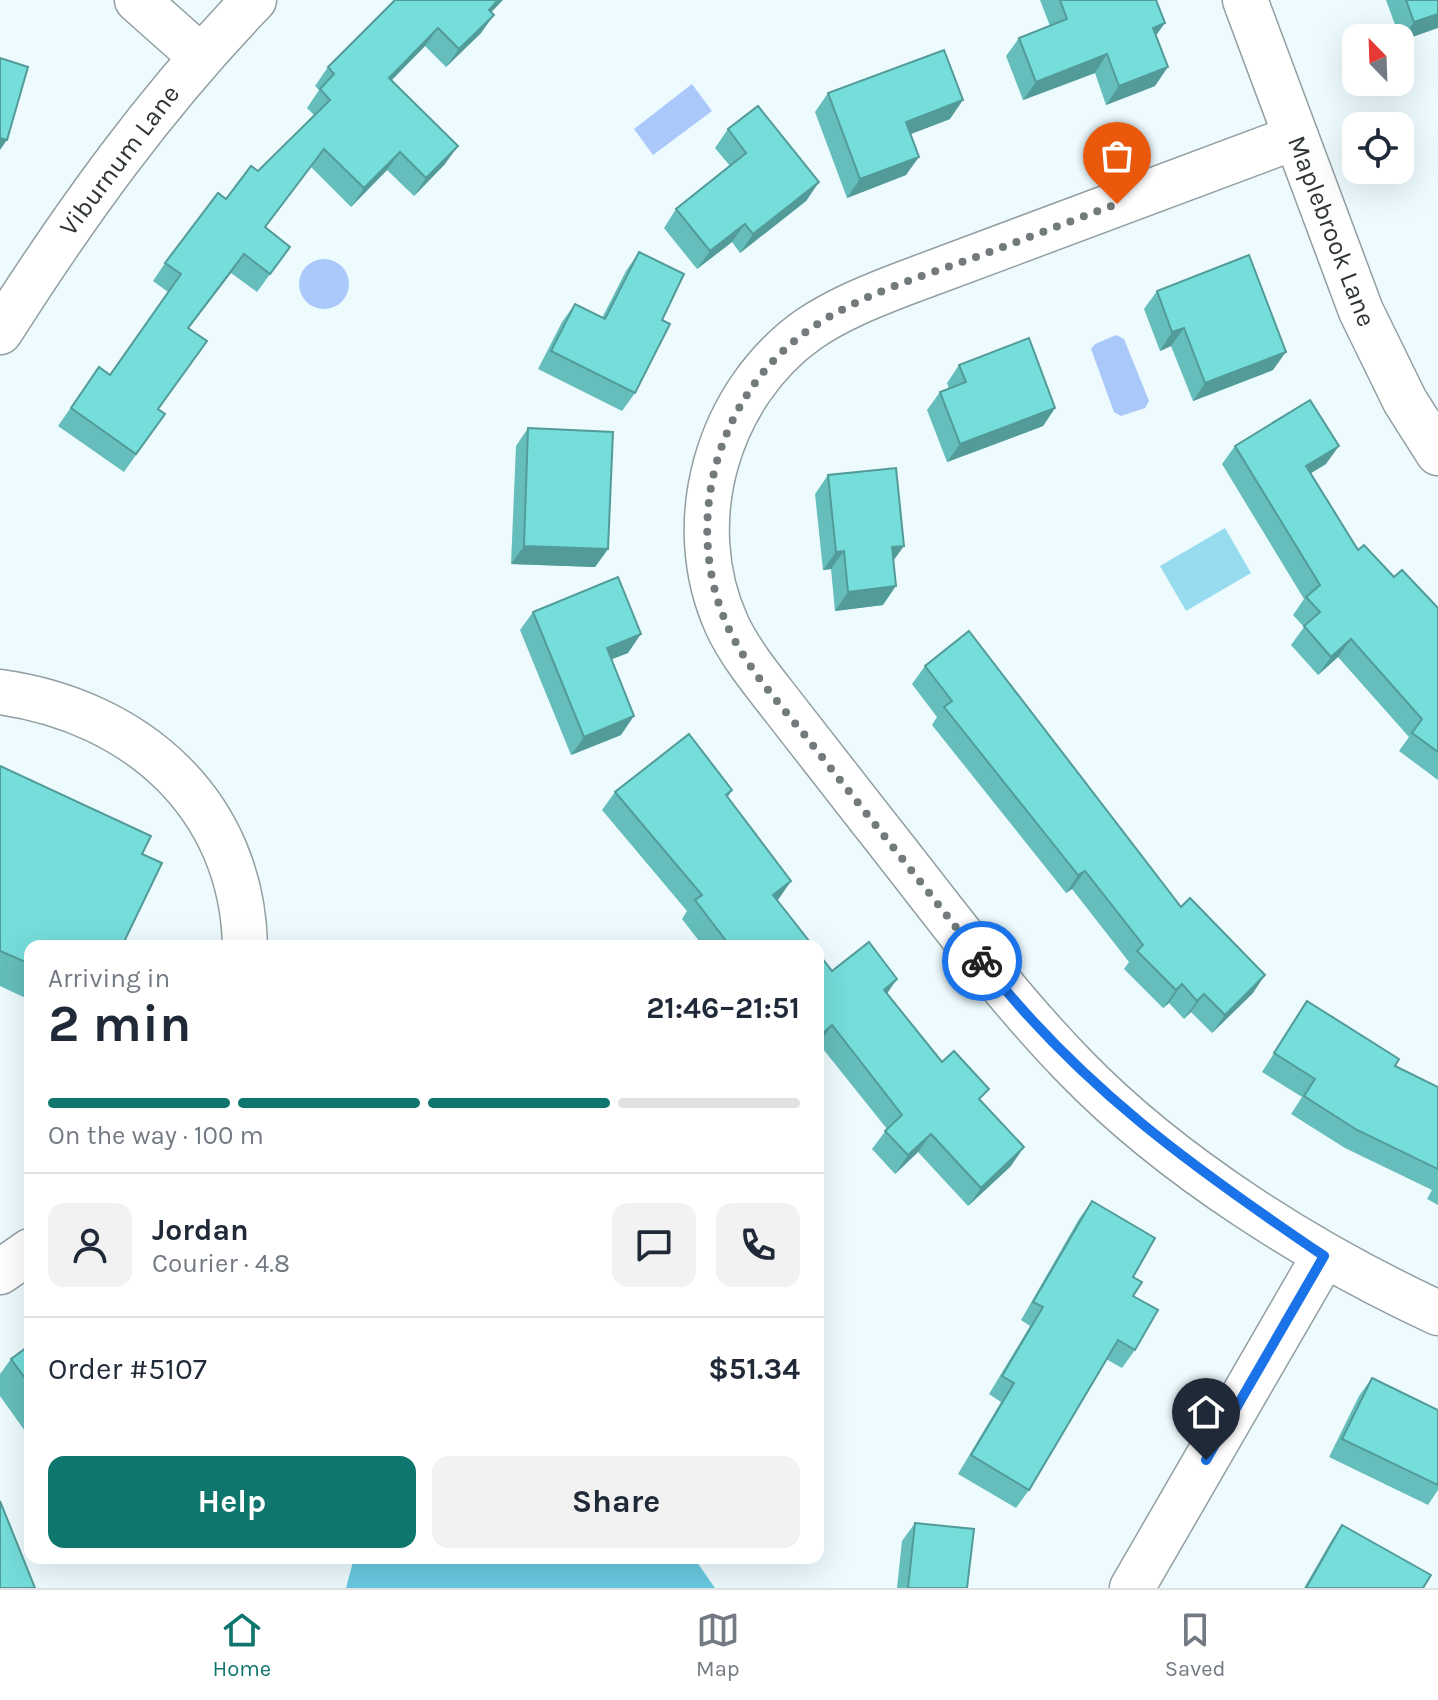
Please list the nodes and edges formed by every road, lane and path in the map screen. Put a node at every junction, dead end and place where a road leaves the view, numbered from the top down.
1 (137, 0) edge
2 (254, 0) edge
3 (1245, 0) edge
4 (200, 56) junction
5 (1296, 137) junction
6 (0, 332) edge
7 (1438, 453) edge
8 (0, 692) edge
9 (244, 940) edge
10 (24, 1255) edge
11 (1324, 1256) junction
12 (0, 1272) edge
13 (1438, 1313) edge
14 (1132, 1588) edge

1 - 4 street
2 - 4 street, Viburnum Lane
3 - 5 street, Maplebrook Lane
4 - 6 street, Viburnum Lane
5 - 7 street, Maplebrook Lane
5 - 11 street
8 - 9 street
10 - 12 street
11 - 13 street
11 - 14 street

